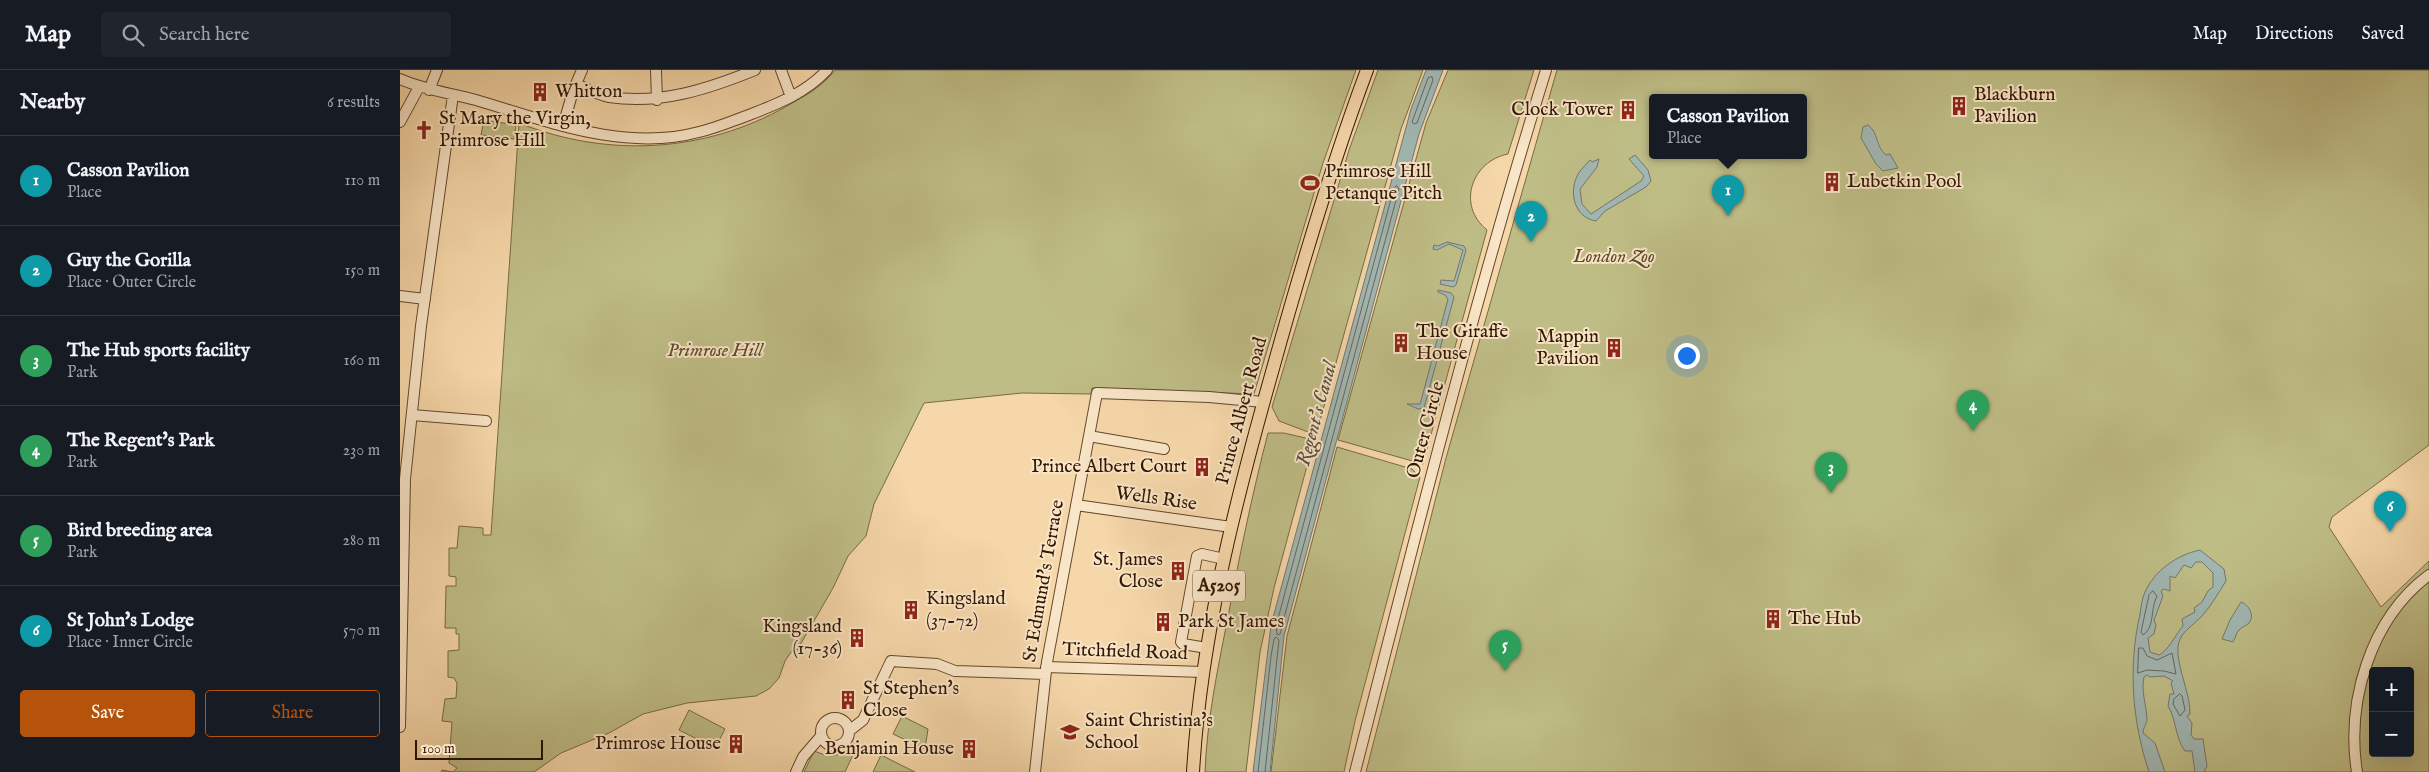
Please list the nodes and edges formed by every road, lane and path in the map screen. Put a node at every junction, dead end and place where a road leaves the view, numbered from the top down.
1 (437, 70) edge
2 (582, 70) edge
3 (656, 70) edge
4 (755, 70) edge
5 (781, 70) edge
6 (827, 70) edge
7 (1367, 70) edge
8 (1546, 70) edge
9 (400, 79) edge
10 (576, 84) junction
11 (424, 88) junction
12 (453, 95) junction
13 (791, 97) junction
14 (657, 100) junction
15 (400, 122) edge
16 (563, 126) junction
17 (400, 296) edge
18 (425, 299) junction
19 (1263, 402) junction
20 (412, 414) junction
21 (486, 421) dead end
22 (1089, 436) junction
23 (1164, 449) dead end
24 (402, 478) edge
25 (1076, 505) junction
26 (1231, 527) junction
27 (1224, 559) junction
28 (2429, 576) edge
29 (1207, 648) junction
30 (1046, 671) junction
31 (1203, 672) junction
32 (400, 727) edge
33 (849, 731) junction
34 (821, 736) junction
35 (796, 772) edge
36 (1035, 772) edge
37 (1193, 772) edge
38 (1355, 772) edge
39 (2357, 772) edge

1 - 11 street
2 - 10 street
3 - 14 street
4 - 14 street
5 - 13 street
6 - 13 street
7 - 19 main road, Prince Albert Road / A5205
8 - 38 street, Outer Circle
9 - 11 street
10 - 14 street
10 - 16 street
11 - 12 street
11 - 15 street
12 - 16 street
12 - 18 street
13 - 16 street
17 - 18 street
18 - 20 street
19 - 22 street, St Edmund's Terrace
19 - 26 main road, Prince Albert Road / A5205
20 - 21 street
20 - 24 street
22 - 23 street
22 - 25 street, St Edmund's Terrace
24 - 32 street
25 - 26 street, Wells Rise
25 - 30 street, St Edmund's Terrace
26 - 27 main road, Prince Albert Road / A5205
27 - 29 main road, Prince Albert Road / A5205
27 - 29 street
28 - 39 street
29 - 31 main road, Prince Albert Road / A5205
30 - 31 street, Titchfield Road
30 - 33 street, Titchfield Road
30 - 36 street, St Edmund's Terrace
31 - 37 main road, Prince Albert Road / A5205
33 - 34 street
33 - 34 street
34 - 35 street

